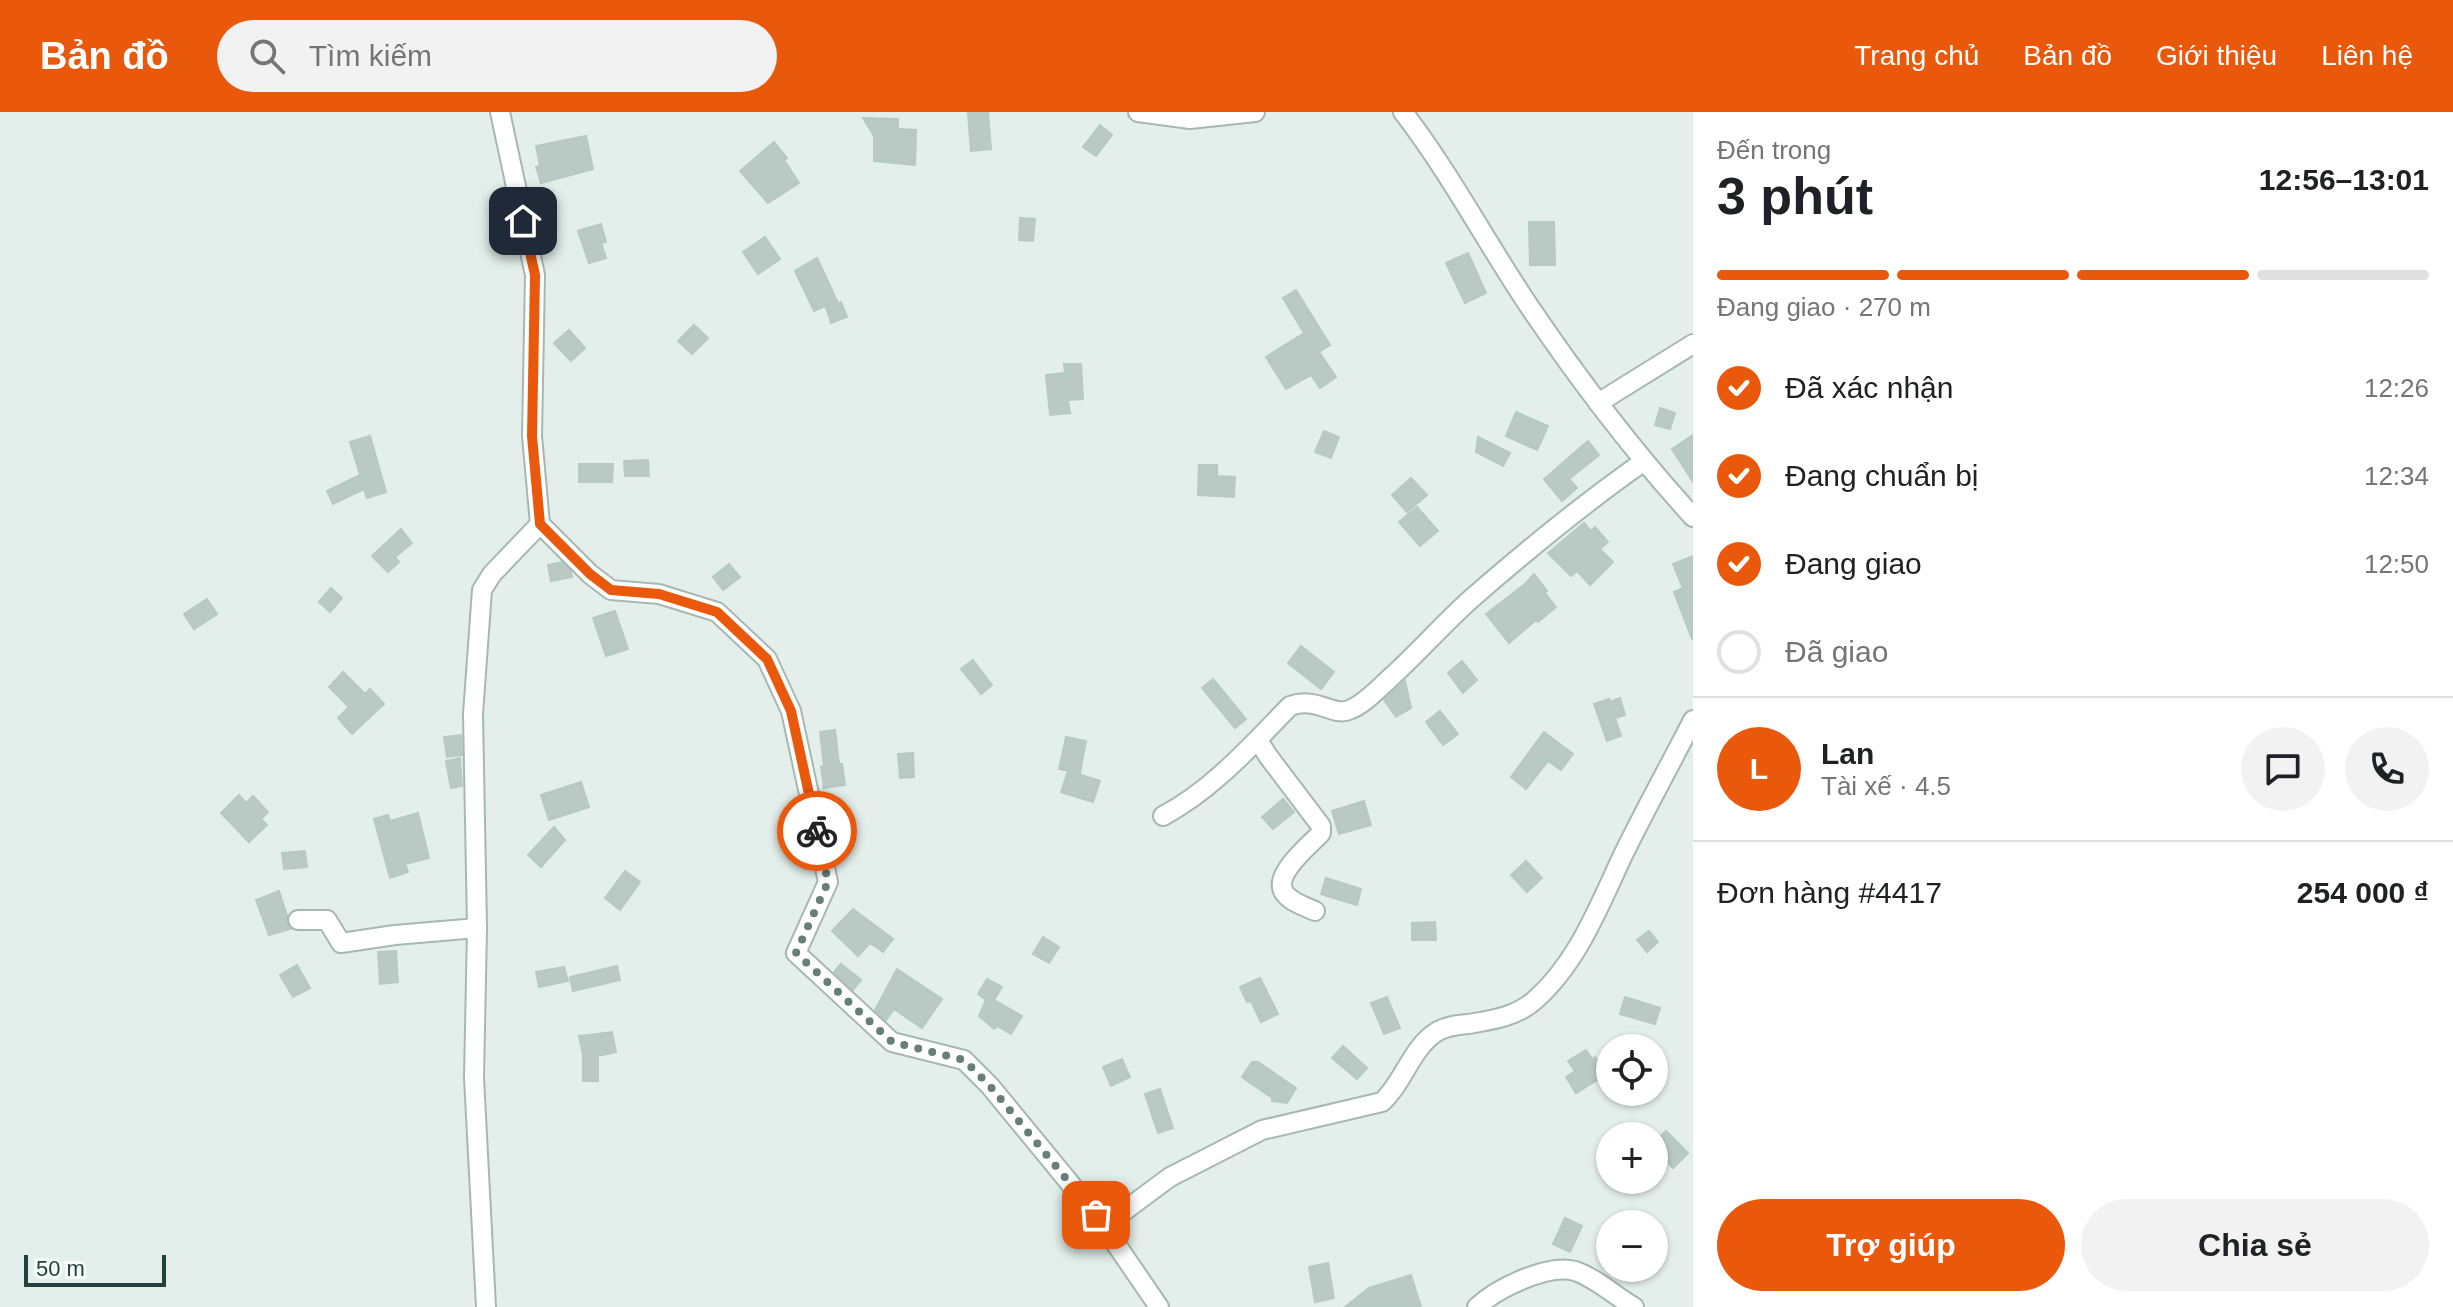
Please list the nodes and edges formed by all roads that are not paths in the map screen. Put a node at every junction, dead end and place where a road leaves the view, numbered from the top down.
1 (500, 112) edge
2 (1138, 112) edge
3 (1255, 112) edge
4 (1403, 112) edge
5 (1693, 344) edge
6 (1598, 403) junction
7 (1643, 462) junction
8 (1693, 517) edge
9 (540, 524) junction
10 (1693, 720) edge
11 (1258, 740) junction
12 (1163, 816) dead end
13 (1315, 911) dead end
14 (298, 920) dead end
15 (477, 928) junction
16 (1104, 1226) junction
17 (486, 1307) edge
18 (1159, 1307) edge
19 (1477, 1307) edge
20 (1634, 1307) edge

1 - 9 street
2 - 3 street
4 - 6 street
5 - 6 street
6 - 7 street
7 - 8 street
7 - 11 street
9 - 15 street
9 - 16 street
10 - 16 street
11 - 12 street
11 - 13 street
14 - 15 street
15 - 17 street
16 - 18 street
19 - 20 street

